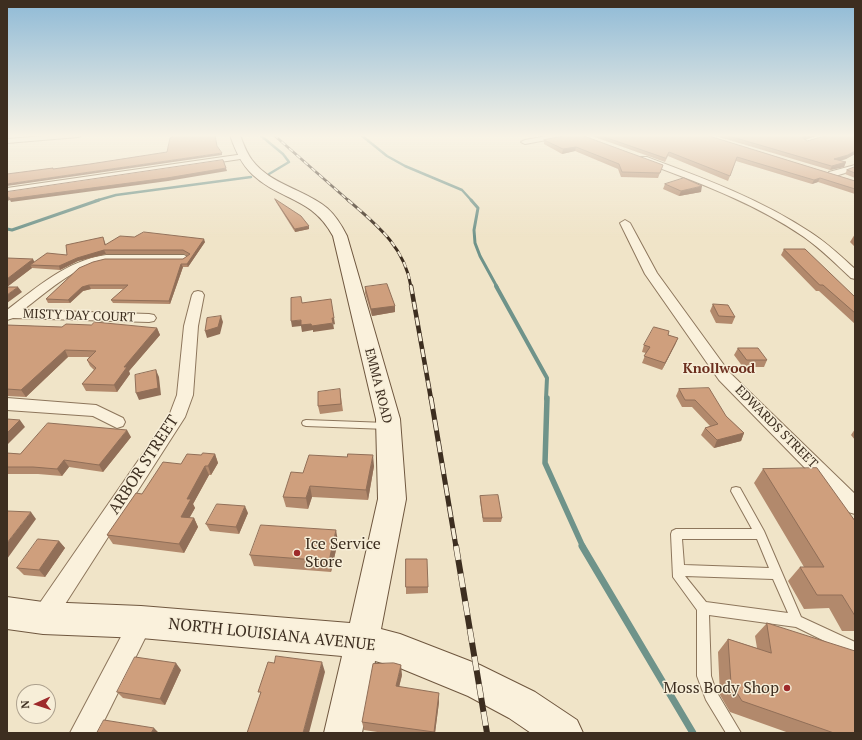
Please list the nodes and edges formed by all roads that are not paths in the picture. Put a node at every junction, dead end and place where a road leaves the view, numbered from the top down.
1 (152, 170) edge
2 (255, 170) edge
3 (670, 170) edge
4 (844, 170) edge
5 (844, 178) edge
6 (7, 191) edge
7 (625, 223) dead end
8 (184, 258) edge
9 (855, 275) edge
10 (198, 295) dead end
11 (8, 315) edge
12 (149, 318) dead end
13 (7, 404) edge
14 (117, 422) dead end
15 (306, 423) dead end
16 (389, 426) junction
17 (736, 491) dead end
18 (855, 506) edge
19 (760, 534) junction
20 (678, 570) junction
21 (777, 574) junction
22 (703, 608) junction
23 (7, 613) edge
24 (43, 618) junction
25 (797, 621) junction
26 (142, 622) junction
27 (364, 641) junction
28 (855, 648) edge
29 (557, 731) edge
30 (84, 733) edge
31 (343, 733) edge
32 (734, 733) edge

1 - 6 street
2 - 16 street, EMMA ROAD
3 - 9 street
4 - 5 street
7 - 18 street, EDWARDS STREET
8 - 11 street
10 - 24 street, ARBOR STREET
11 - 12 street, MISTY DAY COURT
13 - 14 street
15 - 16 lane
16 - 27 street, EMMA ROAD
17 - 19 lane
19 - 20 lane
19 - 21 lane
20 - 21 lane
20 - 22 lane
21 - 25 lane
22 - 25 lane
22 - 32 lane
23 - 24 street, NORTH LOUISIANA AVENUE
24 - 26 street, NORTH LOUISIANA AVENUE
25 - 28 lane
26 - 27 street, NORTH LOUISIANA AVENUE
26 - 30 street
27 - 29 street, NORTH LOUISIANA AVENUE
27 - 31 street, EMMA ROAD

